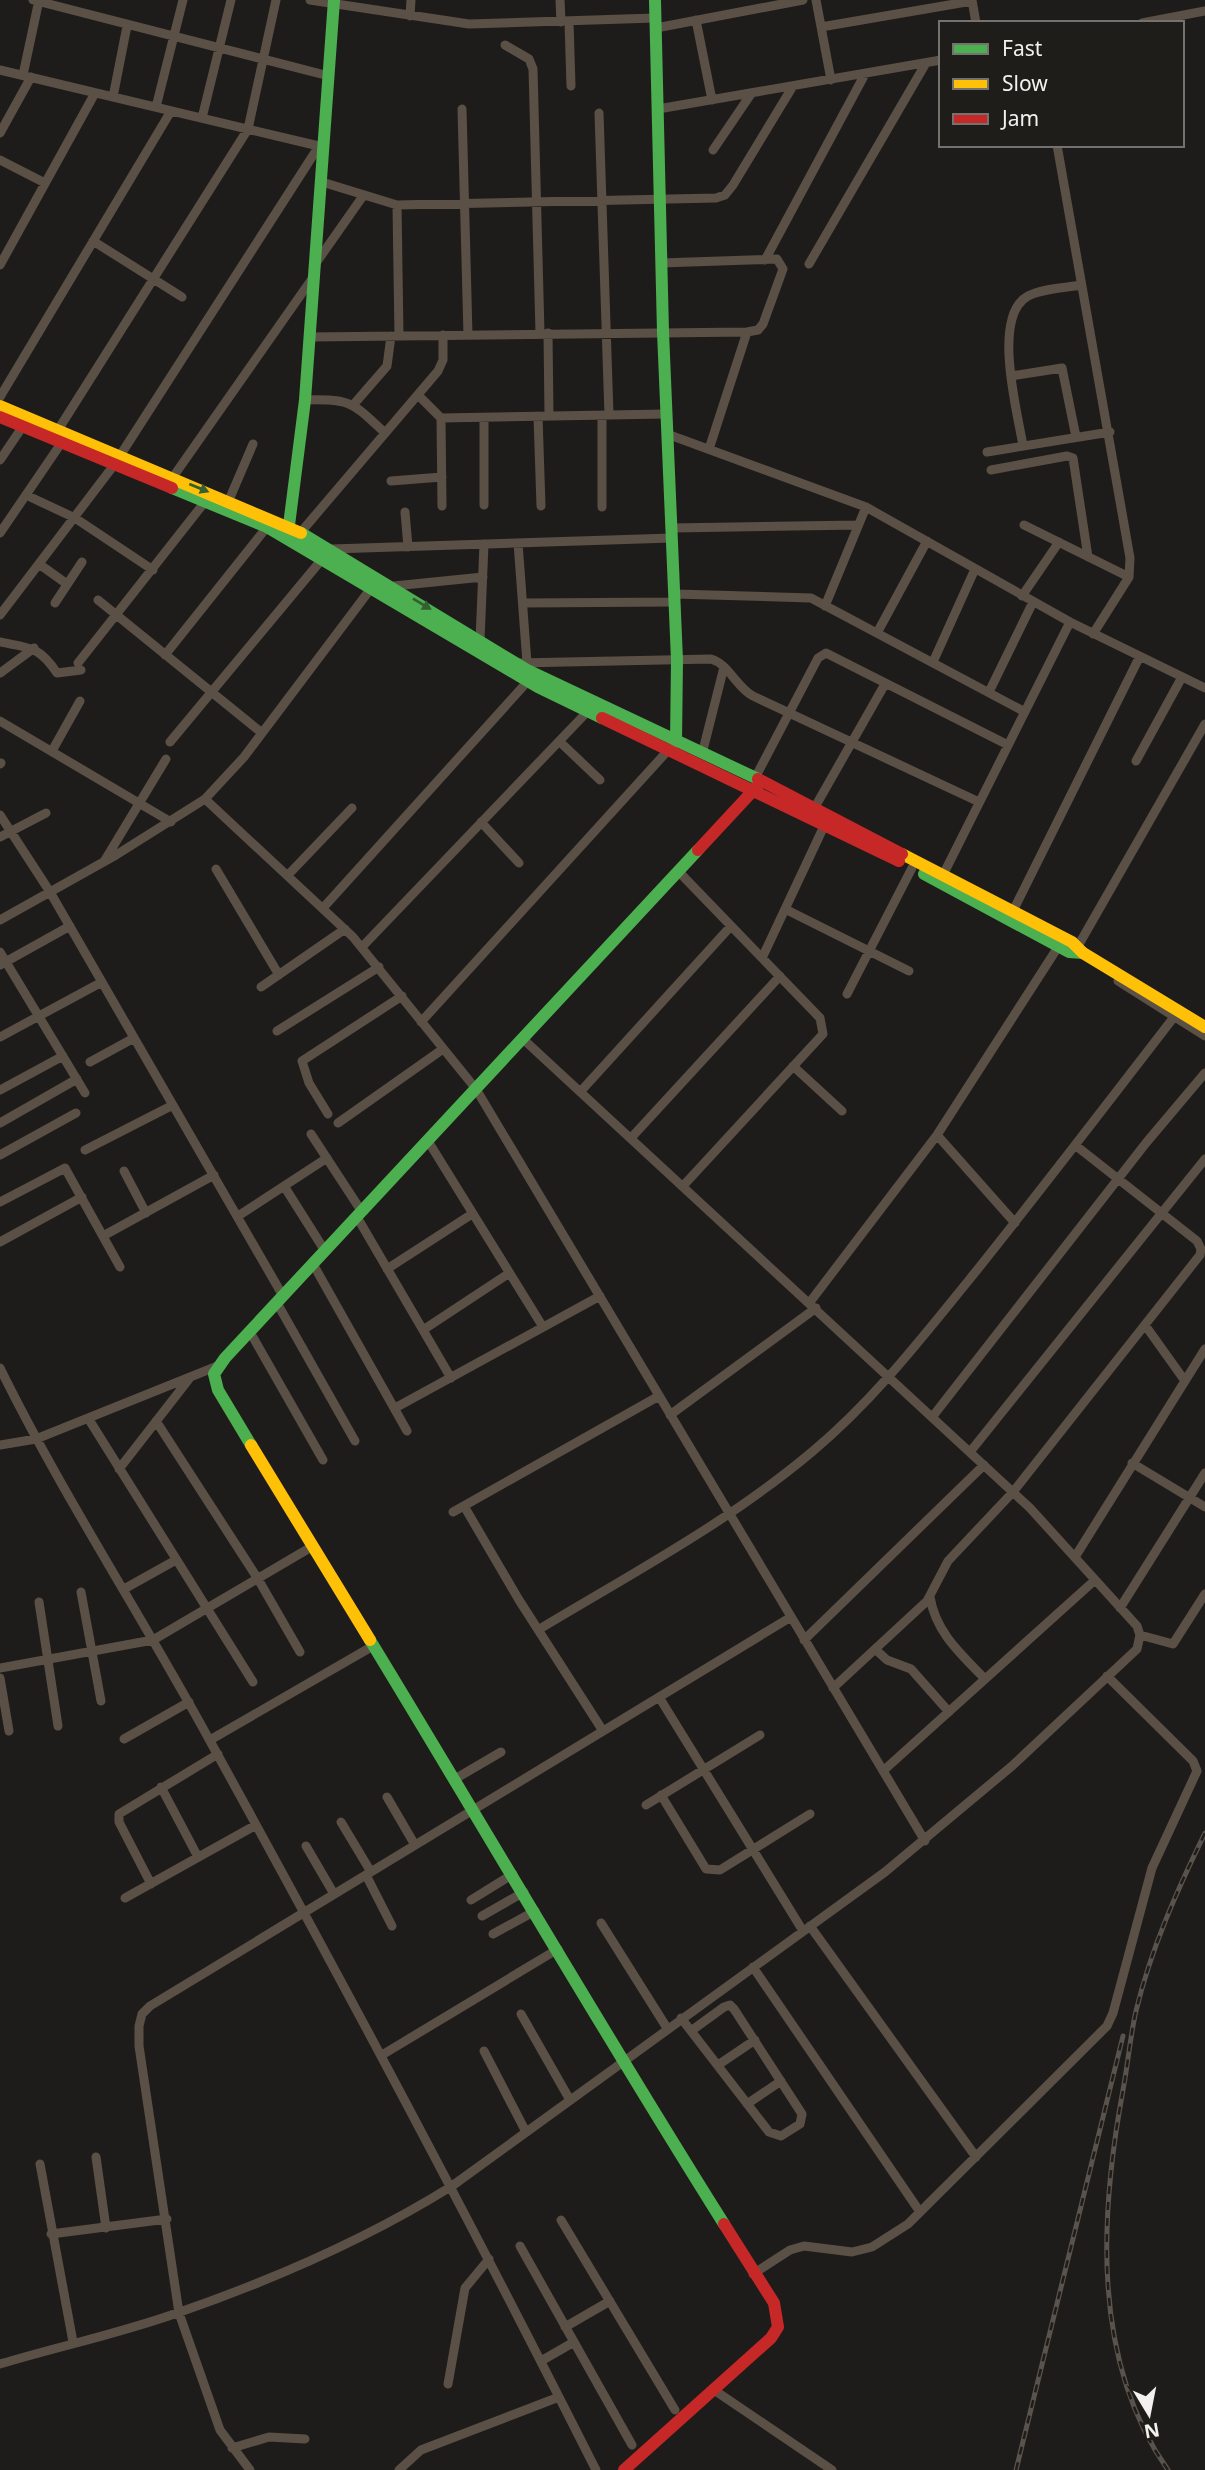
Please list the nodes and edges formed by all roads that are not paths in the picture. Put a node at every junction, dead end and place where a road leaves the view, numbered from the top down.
1 (183, 0) edge
2 (231, 0) edge
3 (276, 0) edge
4 (310, 0) edge
5 (411, 0) edge
6 (560, 0) edge
7 (655, 0) edge
8 (803, 0) edge
9 (816, 0) edge
10 (972, 0) edge
11 (37, 1) edge
12 (334, 3) edge
13 (1205, 11) edge
14 (410, 16) junction
15 (696, 20) junction
16 (976, 21) edge
17 (1152, 21) edge
18 (565, 22) junction
19 (656, 23) junction
20 (127, 26) junction
21 (821, 27) junction
22 (173, 37) junction
23 (505, 45) dead end
24 (219, 48) junction
25 (262, 59) junction
26 (939, 60) edge
27 (926, 63) junction
28 (0, 70) edge
29 (865, 74) junction
30 (27, 76) junction
31 (329, 76) junction
32 (831, 80) junction
33 (571, 86) dead end
34 (793, 86) junction
35 (95, 93) junction
36 (751, 93) junction
37 (113, 97) junction
38 (712, 100) junction
39 (156, 107) junction
40 (462, 109) dead end
41 (658, 109) junction
42 (171, 111) junction
43 (599, 113) dead end
44 (202, 118) junction
45 (248, 129) junction
46 (0, 133) edge
47 (322, 146) junction
48 (1057, 147) edge
49 (713, 150) dead end
50 (0, 160) edge
51 (322, 182) junction
52 (45, 183) junction
53 (363, 196) junction
54 (660, 198) junction
55 (601, 200) junction
56 (534, 202) junction
57 (397, 205) junction
58 (466, 205) junction
59 (93, 241) junction
60 (765, 260) junction
61 (661, 263) junction
62 (809, 264) dead end
63 (0, 265) edge
64 (315, 269) junction
65 (155, 281) junction
66 (1081, 285) junction
67 (182, 297) dead end
68 (663, 332) junction
69 (747, 332) junction
70 (544, 333) junction
71 (606, 333) junction
72 (395, 335) junction
73 (443, 335) junction
74 (468, 335) junction
75 (310, 337) junction
76 (1011, 376) junction
77 (418, 395) junction
78 (0, 397) edge
79 (305, 400) junction
80 (354, 404) junction
81 (0, 406) edge
82 (667, 414) junction
83 (606, 415) junction
84 (544, 416) junction
85 (0, 417) edge
86 (441, 418) junction
87 (484, 418) junction
88 (23, 426) junction
89 (1110, 432) junction
90 (386, 433) junction
91 (667, 434) junction
92 (62, 436) junction
93 (1076, 438) junction
94 (253, 444) dead end
95 (1024, 446) junction
96 (709, 449) junction
97 (988, 452) dead end
98 (0, 460) edge
99 (117, 460) junction
100 (992, 470) dead end
101 (173, 477) junction
102 (442, 477) junction
103 (391, 481) dead end
104 (26, 495) junction
105 (229, 500) junction
106 (204, 503) junction
107 (484, 505) dead end
108 (442, 506) dead end
109 (541, 506) dead end
110 (602, 507) dead end
111 (866, 507) junction
112 (405, 512) dead end
113 (75, 519) junction
114 (858, 525) junction
115 (1024, 525) dead end
116 (267, 527) junction
117 (292, 532) junction
118 (0, 533) edge
119 (672, 533) junction
120 (927, 541) junction
121 (1059, 542) junction
122 (518, 543) junction
123 (484, 544) junction
124 (408, 547) junction
125 (328, 554) junction
126 (1088, 557) junction
127 (82, 562) dead end
128 (39, 564) junction
129 (153, 569) junction
130 (975, 569) junction
131 (483, 577) junction
132 (1129, 577) junction
133 (67, 584) junction
134 (394, 586) junction
135 (372, 587) junction
136 (1022, 596) junction
137 (675, 598) junction
138 (98, 600) dead end
139 (1033, 602) junction
140 (55, 603) dead end
141 (523, 603) junction
142 (825, 606) junction
143 (0, 615) edge
144 (117, 616) junction
145 (1069, 622) junction
146 (877, 633) junction
147 (1093, 634) junction
148 (480, 640) junction
149 (0, 642) edge
150 (34, 648) junction
151 (165, 656) junction
152 (1140, 656) junction
153 (677, 660) junction
154 (933, 662) junction
155 (522, 663) junction
156 (724, 667) junction
157 (0, 673) edge
158 (1182, 677) junction
159 (528, 681) junction
160 (885, 684) junction
161 (1205, 688) edge
162 (989, 692) junction
163 (210, 693) junction
164 (80, 701) dead end
165 (588, 710) junction
166 (1025, 712) junction
167 (790, 713) junction
168 (0, 721) edge
169 (1205, 724) edge
170 (262, 733) junction
171 (559, 741) junction
172 (852, 741) junction
173 (170, 743) dead end
174 (1008, 745) junction
175 (672, 746) junction
176 (52, 751) junction
177 (702, 754) junction
178 (166, 760) dead end
179 (1136, 761) dead end
180 (600, 780) dead end
181 (758, 783) junction
182 (205, 799) junction
183 (979, 802) junction
184 (140, 803) junction
185 (815, 807) junction
186 (352, 808) dead end
187 (46, 813) dead end
188 (0, 815) edge
189 (172, 821) junction
190 (481, 822) junction
191 (825, 824) junction
192 (10, 831) junction
193 (0, 837) edge
194 (104, 862) junction
195 (519, 863) dead end
196 (912, 867) junction
197 (216, 869) dead end
198 (679, 872) junction
199 (943, 874) junction
200 (288, 876) junction
201 (50, 892) junction
202 (323, 908) junction
203 (785, 909) junction
204 (1013, 911) junction
205 (0, 920) edge
206 (70, 926) junction
207 (731, 926) junction
208 (345, 929) junction
209 (362, 947) junction
210 (1058, 947) junction
211 (1079, 951) junction
212 (0, 952) edge
213 (869, 952) junction
214 (762, 958) junction
215 (3, 964) edge
216 (379, 967) junction
217 (909, 971) dead end
218 (279, 975) junction
219 (780, 975) junction
220 (102, 982) junction
221 (261, 987) dead end
222 (847, 994) dead end
223 (402, 996) junction
224 (39, 1016) junction
225 (1174, 1017) junction
226 (421, 1022) junction
227 (1205, 1027) edge
228 (277, 1031) dead end
229 (1205, 1036) edge
230 (0, 1037) edge
231 (134, 1038) junction
232 (523, 1039) junction
233 (443, 1049) junction
234 (63, 1056) junction
235 (90, 1062) dead end
236 (793, 1066) junction
237 (1205, 1073) edge
238 (77, 1079) junction
239 (0, 1090) edge
240 (476, 1090) junction
241 (581, 1091) junction
242 (85, 1093) dead end
243 (173, 1105) junction
244 (842, 1111) dead end
245 (76, 1113) dead end
246 (328, 1114) dead end
247 (0, 1123) edge
248 (338, 1123) dead end
249 (311, 1134) dead end
250 (937, 1135) junction
251 (631, 1138) junction
252 (428, 1141) junction
253 (1075, 1145) junction
254 (85, 1150) dead end
255 (0, 1155) edge
256 (327, 1158) junction
257 (1205, 1159) edge
258 (124, 1171) dead end
259 (214, 1175) junction
260 (1117, 1181) junction
261 (284, 1186) junction
262 (683, 1186) junction
263 (82, 1197) junction
264 (0, 1202) edge
265 (146, 1213) junction
266 (360, 1214) junction
267 (472, 1214) junction
268 (238, 1216) junction
269 (1161, 1216) junction
270 (1015, 1223) junction
271 (103, 1236) junction
272 (0, 1242) edge
273 (325, 1251) junction
274 (313, 1264) junction
275 (120, 1267) dead end
276 (387, 1269) junction
277 (508, 1274) junction
278 (600, 1296) junction
279 (280, 1299) junction
280 (813, 1305) junction
281 (1145, 1325) junction
282 (543, 1327) junction
283 (423, 1330) junction
284 (250, 1332) junction
285 (1205, 1349) edge
286 (220, 1365) junction
287 (0, 1368) edge
288 (190, 1377) junction
289 (890, 1377) junction
290 (451, 1378) junction
291 (1185, 1381) junction
292 (659, 1396) junction
293 (395, 1408) junction
294 (670, 1416) junction
295 (933, 1416) junction
296 (88, 1418) junction
297 (156, 1421) junction
298 (407, 1431) dead end
299 (36, 1439) junction
300 (355, 1441) dead end
301 (0, 1446) edge
302 (970, 1452) junction
303 (323, 1460) dead end
304 (1132, 1463) junction
305 (984, 1465) junction
306 (119, 1469) junction
307 (1205, 1473) edge
308 (1013, 1492) junction
309 (1190, 1497) junction
310 (464, 1506) junction
311 (1205, 1507) edge
312 (453, 1512) dead end
313 (729, 1514) junction
314 (313, 1546) junction
315 (1075, 1557) junction
316 (176, 1560) junction
317 (258, 1579) junction
318 (1095, 1580) junction
319 (124, 1589) junction
320 (81, 1592) dead end
321 (1205, 1594) edge
322 (930, 1597) junction
323 (39, 1602) dead end
324 (1120, 1608) junction
325 (207, 1609) junction
326 (791, 1617) junction
327 (538, 1630) junction
328 (1140, 1635) junction
329 (153, 1640) junction
330 (804, 1640) junction
331 (373, 1646) junction
332 (875, 1649) junction
333 (90, 1652) junction
334 (300, 1652) dead end
335 (47, 1660) junction
336 (0, 1668) edge
337 (1107, 1676) junction
338 (0, 1678) edge
339 (985, 1679) junction
340 (253, 1682) dead end
341 (833, 1688) junction
342 (659, 1697) junction
343 (101, 1701) dead end
344 (189, 1702) junction
345 (949, 1712) junction
346 (58, 1726) dead end
347 (9, 1731) dead end
348 (603, 1731) junction
349 (760, 1735) dead end
350 (124, 1739) dead end
351 (210, 1740) junction
352 (501, 1752) dead end
353 (218, 1754) junction
354 (703, 1770) junction
355 (883, 1771) junction
356 (455, 1779) junction
357 (161, 1787) junction
358 (661, 1795) junction
359 (387, 1797) dead end
360 (646, 1805) dead end
361 (473, 1809) junction
362 (810, 1814) dead end
363 (341, 1822) dead end
364 (256, 1825) junction
365 (925, 1841) junction
366 (415, 1845) junction
367 (306, 1846) dead end
368 (752, 1850) junction
369 (198, 1857) junction
370 (368, 1873) junction
371 (513, 1874) junction
372 (151, 1884) junction
373 (524, 1892) junction
374 (334, 1894) junction
375 (125, 1898) dead end
376 (471, 1900) dead end
377 (535, 1911) junction
378 (304, 1912) junction
379 (482, 1916) dead end
380 (601, 1923) dead end
381 (392, 1926) dead end
382 (806, 1929) junction
383 (493, 1934) dead end
384 (558, 1949) junction
385 (753, 1967) junction
386 (521, 2014) dead end
387 (681, 2018) junction
388 (667, 2028) junction
389 (691, 2031) junction
390 (755, 2040) junction
391 (484, 2051) dead end
392 (382, 2055) junction
393 (622, 2062) junction
394 (718, 2065) junction
395 (781, 2081) junction
396 (570, 2100) junction
397 (747, 2104) junction
398 (526, 2132) junction
399 (96, 2157) dead end
400 (976, 2157) junction
401 (40, 2164) dead end
402 (452, 2186) junction
403 (920, 2212) junction
404 (167, 2219) junction
405 (561, 2220) dead end
406 (106, 2228) junction
407 (51, 2234) junction
408 (520, 2246) dead end
409 (489, 2259) junction
410 (754, 2274) junction
411 (610, 2301) junction
412 (179, 2313) junction
413 (565, 2327) junction
414 (73, 2342) junction
415 (574, 2342) junction
416 (541, 2361) junction
417 (0, 2364) edge
418 (448, 2384) dead end
419 (714, 2390) junction
420 (559, 2397) junction
421 (675, 2410) dead end
422 (305, 2439) dead end
423 (632, 2445) dead end
424 (232, 2448) junction
425 (250, 2470) edge
426 (399, 2470) edge
427 (596, 2470) edge
428 (624, 2470) edge
429 (832, 2470) edge

1 - 22 street
2 - 24 street
3 - 25 street
4 - 12 street
5 - 14 street
6 - 18 street
7 - 19 main road
8 - 15 street
9 - 21 street
10 - 16 street
10 - 21 street
11 - 20 street
11 - 30 street
12 - 14 street
12 - 31 main road
13 - 17 street
14 - 18 street
15 - 19 street
15 - 38 street
18 - 19 street
18 - 33 street
19 - 41 main road
20 - 22 street
20 - 37 street
21 - 32 street
22 - 24 street
22 - 39 street
23 - 56 street
24 - 25 street
24 - 44 street
25 - 31 street
25 - 45 street
26 - 27 street
27 - 29 street
27 - 62 street
28 - 30 street
29 - 32 street
29 - 60 street
30 - 35 street
30 - 46 street
31 - 47 main road
32 - 34 street
34 - 36 street
34 - 54 street
35 - 37 street
35 - 52 street
36 - 38 street
36 - 49 street
37 - 39 street
38 - 41 street
39 - 42 street
40 - 58 street
41 - 54 main road
42 - 44 street
42 - 59 street
43 - 55 street
44 - 45 street
45 - 47 street
45 - 65 street
47 - 51 main road
47 - 99 street
48 - 66 street
50 - 52 street
51 - 53 street
51 - 64 main road
52 - 63 street
53 - 57 street
53 - 64 street
54 - 55 street
54 - 61 main road
55 - 56 street
55 - 71 street
56 - 58 street
56 - 70 street
57 - 58 street
57 - 72 street
58 - 74 street
59 - 65 street
59 - 78 street
60 - 61 street
60 - 69 street
61 - 68 main road
64 - 75 main road
64 - 101 street
65 - 67 street
65 - 92 street
66 - 76 street
66 - 89 street
68 - 69 street
68 - 71 street
68 - 82 main road
69 - 96 street
70 - 71 street
70 - 74 street
70 - 84 street
71 - 83 street
72 - 73 street
72 - 75 street
72 - 80 street
73 - 74 street
73 - 77 street
75 - 79 main road
76 - 93 street
76 - 95 street
77 - 86 street
77 - 90 street
79 - 80 street
79 - 117 main road
80 - 90 street
81 - 92 main road
82 - 83 street
82 - 91 main road
83 - 84 street
83 - 110 street
84 - 87 street
84 - 109 street
85 - 88 main road
86 - 87 street
86 - 102 street
87 - 107 street
88 - 92 main road
88 - 98 street
89 - 93 street
89 - 132 street
90 - 117 street
91 - 96 street
91 - 119 main road
92 - 99 main road
92 - 104 street
93 - 95 street
94 - 105 street
95 - 97 street
96 - 111 street
99 - 101 main road
99 - 106 main road
99 - 113 street
100 - 126 street
101 -> 105 main road
102 - 103 street
102 - 108 street
104 - 113 street
104 - 118 street
105 - 117 main road
106 - 116 main road
106 - 129 street
111 - 114 street
111 - 120 street
112 - 124 street
113 - 128 street
113 - 129 street
114 - 119 street
114 - 142 street
115 - 121 street
116 - 117 main road
116 - 151 street
117 - 125 main road
119 - 122 street
119 - 137 main road
120 - 130 street
120 - 146 street
121 - 126 street
121 - 136 street
122 - 123 street
122 - 141 street
123 - 124 street
123 - 131 street
124 - 125 street
125 - 134 main road
125 - 135 main road
125 - 163 street
126 - 132 street
127 - 133 street
128 - 133 street
128 - 143 street
129 - 144 street
130 - 136 street
130 - 154 street
131 - 134 street
131 - 148 street
132 - 147 street
133 - 140 street
134 -> 148 main road
135 - 159 main road
135 - 170 street
136 - 139 street
137 - 141 street
137 - 142 street
137 - 153 main road
138 - 144 street
139 - 145 street
139 - 162 street
141 - 155 street
142 - 146 street
144 - 150 street
144 - 151 street
145 - 147 street
145 - 166 street
146 - 154 street
147 - 152 street
148 - 155 main road
149 - 150 street
150 - 157 street
151 - 163 street
152 - 158 street
152 - 204 street
153 - 155 street
153 - 156 street
153 - 175 main road
154 - 162 street
155 - 175 main road
156 - 167 street
156 - 177 street
158 - 161 street
158 - 179 street
159 - 165 main road
159 - 202 street
160 - 167 street
160 - 172 street
160 - 174 street
162 - 166 street
163 - 170 street
163 - 173 street
164 - 176 street
165 - 171 street
165 - 175 main road
166 - 174 street
167 - 172 street
167 - 181 street
168 - 176 street
169 - 211 street
170 - 182 street
171 - 180 street
171 - 190 street
172 - 183 street
172 - 185 street
174 - 183 street
175 - 177 main road
175 - 181 main road
175 - 226 street
176 - 184 street
177 - 181 main road
178 - 184 street
181 - 185 main road
181 - 191 main road
181 - 198 main road
182 - 189 street
182 - 200 street
183 - 199 street
184 - 189 street
184 - 194 street
185 - 199 main road
186 - 200 street
187 - 192 street
188 - 192 street
189 - 194 street
190 - 195 street
190 - 209 street
191 - 196 main road
191 - 203 street
192 - 193 street
192 - 201 street
194 - 201 street
196 - 210 main road
196 - 213 street
197 - 218 street
198 - 207 street
198 - 232 main road
199 - 204 main road
200 - 202 street
201 - 205 street
201 - 206 street
202 - 208 street
203 - 213 street
203 - 214 street
204 - 211 main road
206 - 215 street
206 - 220 street
207 - 214 street
207 - 241 street
208 - 209 street
208 - 218 street
209 - 216 street
210 - 211 main road
210 - 250 street
211 - 225 street
211 - 227 main road
212 - 215 street
213 - 217 street
213 - 222 street
214 - 219 street
215 - 224 street
216 - 223 street
216 - 228 street
218 - 221 street
219 - 236 street
219 - 251 street
220 - 224 street
220 - 231 street
223 - 226 street
223 - 246 street
224 - 230 street
224 - 234 street
225 - 229 street
225 - 253 street
226 - 233 street
231 - 235 street
231 - 243 street
232 - 240 main road
232 - 241 street
233 - 240 street
233 - 248 street
234 - 238 street
234 - 239 street
236 - 244 street
236 - 262 street
237 - 260 street
238 - 242 street
238 - 247 street
240 - 252 main road
240 - 278 street
241 - 251 street
243 - 254 street
243 - 259 street
245 - 255 street
249 - 256 street
250 - 270 street
250 - 280 street
251 - 262 street
252 - 266 main road
252 - 267 street
253 - 260 street
253 - 270 street
256 - 261 street
256 - 266 street
257 - 269 street
258 - 265 street
259 - 265 street
259 - 268 street
260 - 269 street
260 - 295 street
261 - 268 street
261 - 273 street
262 - 280 street
263 - 264 street
263 - 271 street
263 - 272 street
265 - 271 street
266 - 273 main road
266 - 276 street
267 - 276 street
267 - 277 street
268 - 279 street
269 - 281 street
269 - 302 street
270 - 289 street
271 - 275 street
273 - 274 main road
274 - 279 main road
274 - 293 street
276 - 283 street
277 - 282 street
277 - 283 street
278 - 282 street
278 - 292 street
279 - 284 main road
279 - 300 street
280 - 289 street
280 - 294 street
281 - 291 street
281 - 308 street
282 - 290 street
283 - 290 street
284 - 286 main road
284 - 303 street
285 - 291 street
286 - 288 street
286 - 314 main road
287 - 299 street
288 - 296 street
288 - 297 street
289 - 295 street
289 - 313 street
290 - 293 street
291 - 304 street
292 - 294 street
292 - 310 street
293 - 298 street
294 - 313 street
295 - 302 street
296 - 299 street
296 - 306 street
297 - 306 street
297 - 317 street
299 - 301 street
299 - 319 street
302 - 305 street
304 - 309 street
304 - 315 street
305 - 308 street
305 - 330 street
306 - 316 street
307 - 309 street
308 - 315 street
308 - 322 street
309 - 311 street
309 - 324 street
310 - 312 street
310 - 327 street
313 - 326 street
313 - 327 street
314 - 317 street
314 - 331 main road
315 - 318 street
316 - 319 street
316 - 325 street
317 - 325 street
317 - 334 street
318 - 324 street
318 - 339 street
319 - 329 street
320 - 333 street
321 - 328 street
322 - 332 street
322 - 339 street
323 - 335 street
324 - 328 street
325 - 329 street
325 - 340 street
326 - 330 street
326 - 342 street
327 - 348 street
328 - 337 street
329 - 333 street
329 - 344 street
330 - 341 street
331 - 351 street
331 - 356 main road
332 - 341 street
332 - 345 street
333 - 335 street
333 - 343 street
335 - 336 street
335 - 346 street
337 - 365 street
337 - 400 street
338 - 347 street
339 - 345 street
341 - 355 street
342 - 348 street
342 - 354 street
344 - 350 street
344 - 351 street
345 - 355 street
348 - 361 street
349 - 354 street
351 - 353 street
352 - 356 street
353 - 357 street
353 - 364 street
354 - 358 street
354 - 368 street
355 - 365 street
356 - 361 main road
357 - 369 street
357 - 372 street
358 - 360 street
358 - 368 street
359 - 366 street
361 - 366 street
361 - 371 main road
362 - 368 street
363 - 370 street
364 - 369 street
364 - 378 street
365 - 382 street
366 - 370 street
367 - 374 street
368 - 382 street
369 - 372 street
370 - 374 street
370 - 381 street
371 - 373 main road
371 - 376 street
372 - 375 street
373 - 377 main road
373 - 379 street
374 - 378 street
377 - 383 street
377 - 384 main road
378 - 392 street
378 - 404 street
380 - 388 street
382 - 385 street
382 - 400 street
384 - 392 street
384 - 393 main road
385 - 387 street
385 - 403 street
386 - 396 street
387 - 388 street
387 - 389 street
388 - 393 street
389 - 390 street
389 - 394 street
390 - 394 street
390 - 395 street
391 - 398 street
392 - 402 street
393 - 396 street
393 - 410 main road
394 - 397 street
395 - 397 street
395 - 397 street
396 - 398 street
398 - 402 street
399 - 406 street
400 - 403 street
401 - 407 street
402 - 409 street
402 - 412 street
403 - 410 street
404 - 406 street
404 - 412 street
405 - 411 street
406 - 407 street
407 - 414 street
408 - 413 street
409 - 416 street
409 - 418 street
410 - 419 main road
411 - 413 street
411 - 421 street
412 - 414 street
412 - 424 street
413 - 415 street
414 - 417 street
415 - 416 street
415 - 423 street
416 - 420 street
419 - 428 main road
419 - 429 street
420 - 426 street
420 - 427 street
422 - 424 street
424 - 425 street

